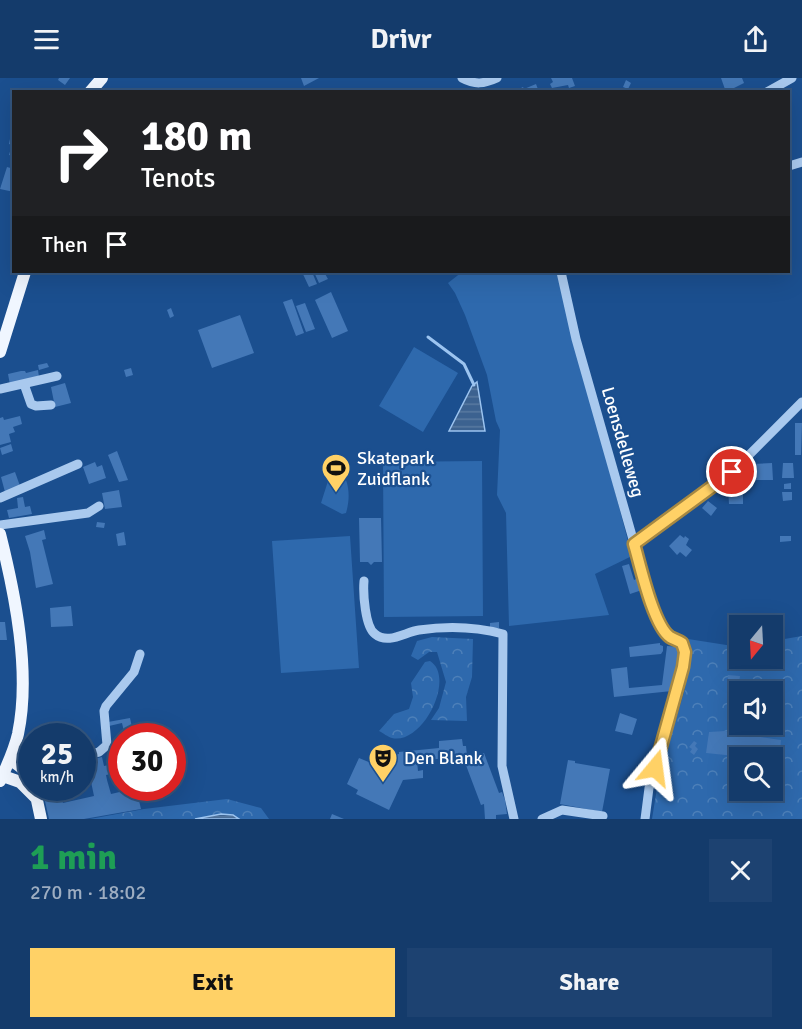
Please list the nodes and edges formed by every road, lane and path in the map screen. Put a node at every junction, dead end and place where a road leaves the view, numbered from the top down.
1 (102, 78) edge
2 (462, 78) edge
3 (497, 78) edge
4 (792, 78) edge
5 (92, 90) edge
6 (771, 90) edge
7 (25, 273) edge
8 (561, 273) edge
9 (0, 352) edge
10 (57, 376) dead end
11 (24, 384) junction
12 (0, 389) edge
13 (802, 402) edge
14 (51, 405) dead end
15 (78, 464) dead end
16 (0, 498) edge
17 (99, 506) dead end
18 (0, 525) edge
19 (0, 534) edge
20 (634, 544) junction
21 (364, 581) dead end
22 (140, 654) dead end
23 (96, 753) edge
24 (10, 759) junction
25 (18, 765) edge
26 (1, 778) edge
27 (18, 782) edge
28 (37, 801) edge
29 (603, 816) dead end
30 (40, 819) edge
31 (514, 819) edge
32 (542, 819) edge
33 (645, 819) edge

1 - 5 main road
2 - 3 street
4 - 6 street
7 - 9 main road
8 - 20 street, Loensdelleweg
10 - 11 street
11 - 12 street
11 - 14 street
13 - 20 street
15 - 16 street
17 - 18 street
19 - 24 main road
20 - 33 street, Loensdelleweg
21 - 31 street
22 - 23 street
24 - 25 main road
24 - 26 main road
26 - 27 main road
28 - 30 main road
29 - 32 street

